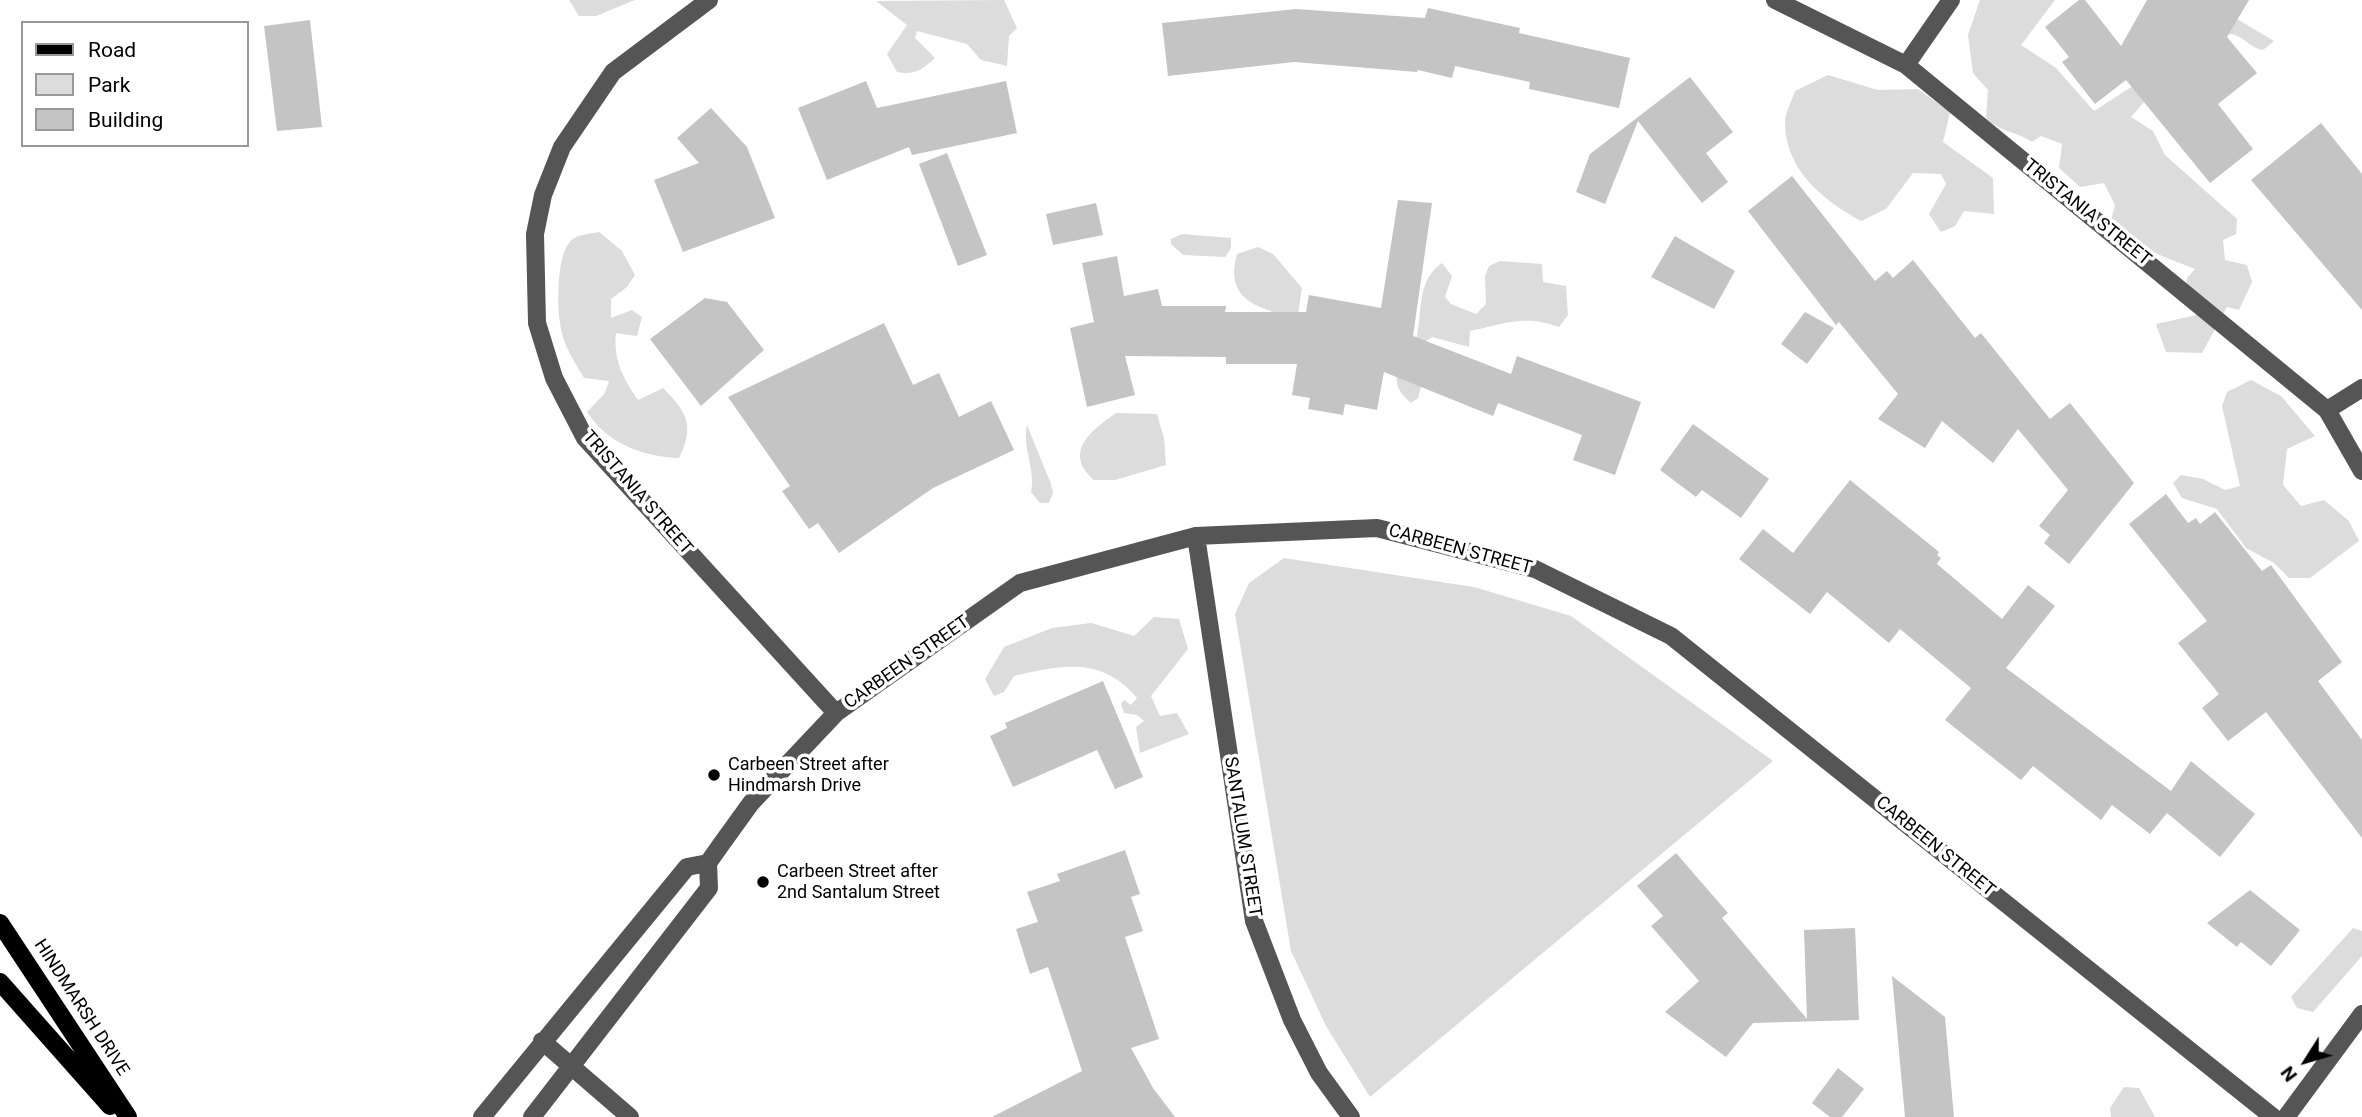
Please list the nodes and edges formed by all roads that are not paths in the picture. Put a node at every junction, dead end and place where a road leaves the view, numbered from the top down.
1 (709, 0) edge
2 (1775, 0) edge
3 (1951, 0) edge
4 (1906, 65) junction
5 (2362, 388) edge
6 (2327, 410) junction
7 (2362, 471) edge
8 (1196, 536) junction
9 (836, 713) junction
10 (708, 863) junction
11 (0, 923) edge
12 (0, 982) edge
13 (2362, 1014) edge
14 (542, 1041) junction
15 (571, 1065) junction
16 (119, 1117) edge
17 (128, 1117) edge
18 (482, 1117) edge
19 (532, 1117) edge
20 (630, 1117) edge
21 (1352, 1117) edge
22 (2273, 1117) edge
23 (2287, 1117) edge

1 - 9 street, TRISTANIA STREET
2 - 4 street, TRISTANIA STREET
3 - 4 street
4 - 6 street, TRISTANIA STREET
5 - 6 street
6 - 7 street, TRISTANIA STREET
8 - 9 street, CARBEEN STREET
8 - 21 street, SANTALUM STREET
8 - 22 street, CARBEEN STREET
9 - 10 street, CARBEEN STREET
10 - 14 street, CARBEEN STREET
10 - 15 street, CARBEEN STREET
11 - 17 main road, HINDMARSH DRIVE
12 - 16 main road, HINDMARSH DRIVE
13 - 23 street
14 - 15 street
14 - 18 street, CARBEEN STREET
15 - 19 street, CARBEEN STREET
15 - 20 street

